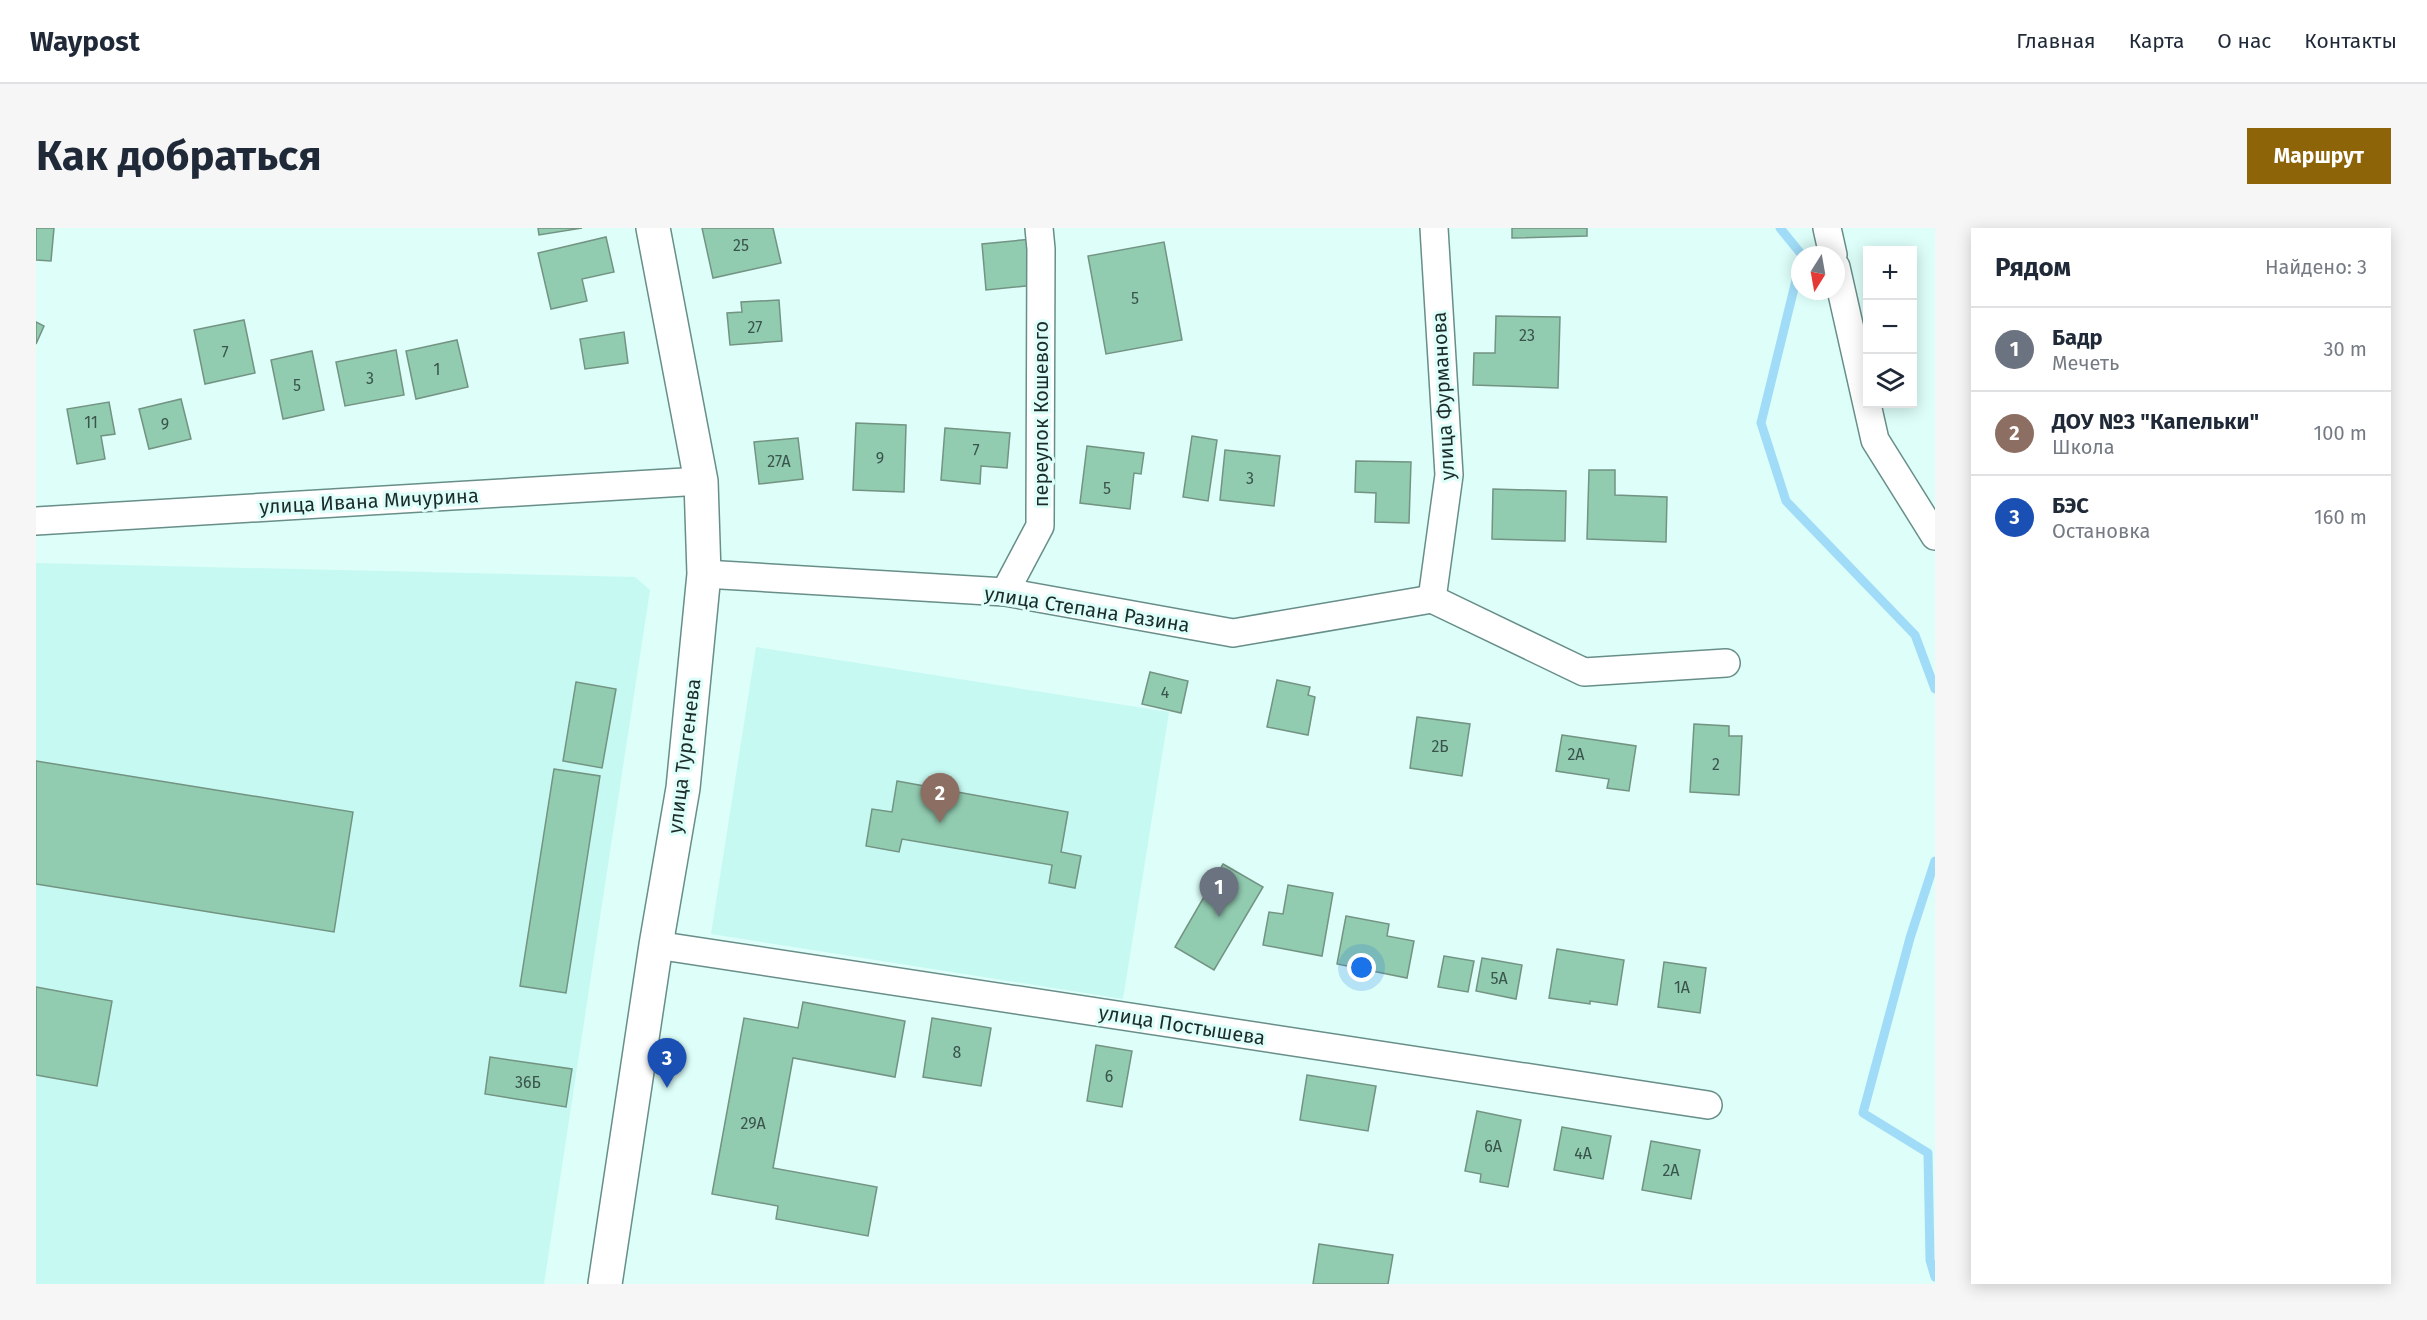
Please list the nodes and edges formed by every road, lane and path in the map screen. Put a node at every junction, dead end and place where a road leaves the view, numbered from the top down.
1 (653, 228) edge
2 (1039, 228) edge
3 (1434, 228) edge
4 (1827, 228) edge
5 (1831, 246) edge
6 (1843, 300) edge
7 (701, 481) junction
8 (36, 521) edge
9 (1935, 536) edge
10 (704, 574) junction
11 (1005, 592) junction
12 (1432, 599) junction
13 (1726, 663) dead end
14 (656, 945) junction
15 (1708, 1105) dead end
16 (605, 1284) edge

1 - 7 street, улица Тургенева
2 - 11 street, переулок Кошевого
3 - 12 street, улица Фурманова
4 - 5 street
6 - 9 street
7 - 8 street, улица Ивана Мичурина
7 - 10 street, улица Тургенева
10 - 11 street, улица Степана Разина
10 - 14 street, улица Тургенева
11 - 12 street, улица Степана Разина
12 - 13 street
14 - 15 street, улица Постышева
14 - 16 street, улица Тургенева

